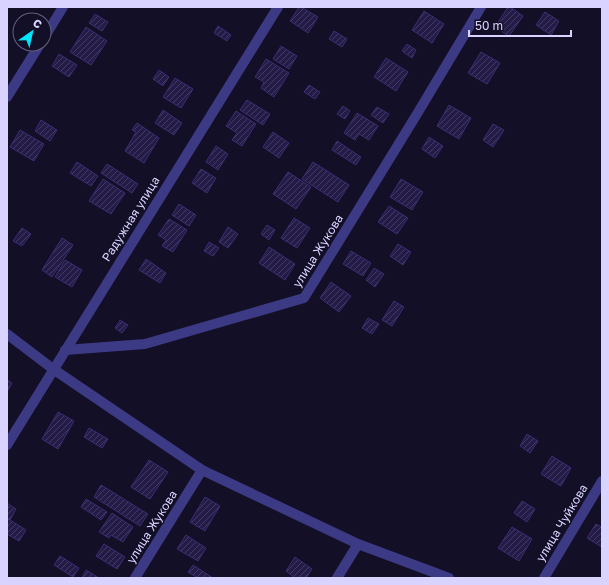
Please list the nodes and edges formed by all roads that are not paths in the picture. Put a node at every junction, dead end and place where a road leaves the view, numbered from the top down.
1 (63, 7) edge
2 (278, 7) edge
3 (481, 7) edge
4 (52, 25) edge
5 (35, 52) edge
6 (7, 97) edge
7 (7, 334) edge
8 (65, 350) junction
9 (53, 369) junction
10 (7, 445) edge
11 (202, 470) junction
12 (602, 481) edge
13 (358, 544) junction
14 (135, 578) edge
15 (337, 578) edge
16 (449, 578) edge
17 (544, 578) edge

1 - 4 street
2 - 8 street, Радужная улица
3 - 8 street, улица Жукова
5 - 6 street
7 - 9 street
8 - 9 street, Радужная улица
9 - 10 street, Радужная улица
9 - 11 street
11 - 13 street
11 - 14 street, улица Жукова
12 - 17 street, улица Чуйкова
13 - 15 street
13 - 16 street

